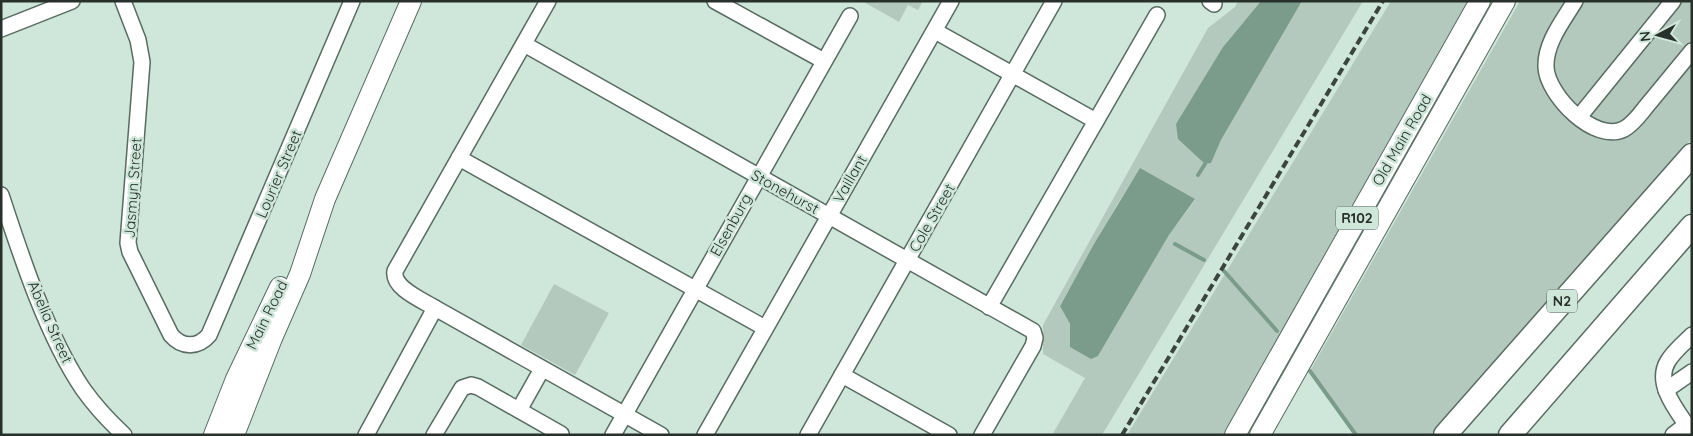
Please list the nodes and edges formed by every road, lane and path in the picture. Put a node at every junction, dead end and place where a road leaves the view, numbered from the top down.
1 (72, 1) edge
2 (123, 1) edge
3 (352, 1) edge
4 (410, 1) edge
5 (548, 1) edge
6 (715, 1) edge
7 (951, 1) edge
8 (1054, 1) edge
9 (1480, 1) edge
10 (1505, 1) edge
11 (1575, 1) edge
12 (1673, 1) edge
13 (1157, 15) dead end
14 (850, 16) dead end
15 (1, 29) edge
16 (935, 31) junction
17 (524, 44) junction
18 (1692, 51) edge
19 (824, 61) junction
20 (1014, 75) junction
21 (1579, 117) junction
22 (1096, 121) junction
23 (1692, 155) edge
24 (459, 158) junction
25 (758, 177) junction
26 (1, 195) edge
27 (325, 199) junction
28 (829, 216) junction
29 (1692, 226) edge
30 (7, 235) edge
31 (907, 261) junction
32 (695, 289) junction
33 (989, 307) junction
34 (435, 308) junction
35 (766, 328) junction
36 (1692, 335) edge
37 (201, 343) joint
38 (542, 368) junction
39 (1692, 372) edge
40 (842, 375) junction
41 (1666, 390) junction
42 (519, 410) junction
43 (624, 414) junction
44 (1689, 429) edge
45 (561, 434) edge
46 (124, 435) edge
47 (214, 435) edge
48 (234, 435) edge
49 (366, 435) edge
50 (434, 435) edge
51 (613, 435) edge
52 (661, 435) edge
53 (705, 435) edge
54 (808, 435) edge
55 (949, 435) edge
56 (982, 435) edge
57 (1235, 435) edge
58 (1260, 435) edge
59 (1445, 435) edge
60 (1510, 435) edge
61 (1672, 435) edge

1 - 15 street
2 - 37 street, Jasmyn Street
3 - 37 street, Lourier Street
4 - 27 main road, Main Road
5 - 17 street
6 - 19 street
7 - 16 street, Vaillant
8 - 20 street, Cole Street
9 - 57 main road, Old Main Road / R102
10 - 58 main road, Old Main Road / R102
11 - 21 street
12 - 21 street
13 - 22 street
14 - 19 street, Elsenburg
16 - 20 street
16 - 28 street, Vaillant
17 - 24 street
17 - 25 street, Stonehurst
18 - 21 street
19 - 25 street, Elsenburg
20 - 22 street
20 - 31 street, Cole Street
22 - 33 street
23 - 59 highway, N2
24 - 32 street
24 - 34 street
25 - 28 street, Stonehurst
25 - 32 street, Elsenburg
26 - 30 street, Abelia Street
27 - 47 main road, Main Road
27 - 48 main road, Main Road
28 - 31 street, Stonehurst
28 - 35 street, Vaillant
29 - 60 highway
30 - 46 street, Abelia Street
31 - 33 street, Stonehurst
31 - 40 street, Cole Street
32 - 35 street
32 - 43 street, Elsenburg
33 - 56 street, Stonehurst
34 - 38 street
34 - 49 street
35 - 53 street, Vaillant
36 - 41 street
38 - 42 street
38 - 43 street
39 - 41 street
40 - 54 street, Cole Street
40 - 55 street
41 - 44 street
42 - 45 street
42 - 50 street
43 - 51 street, Elsenburg
43 - 52 street
44 - 61 street

